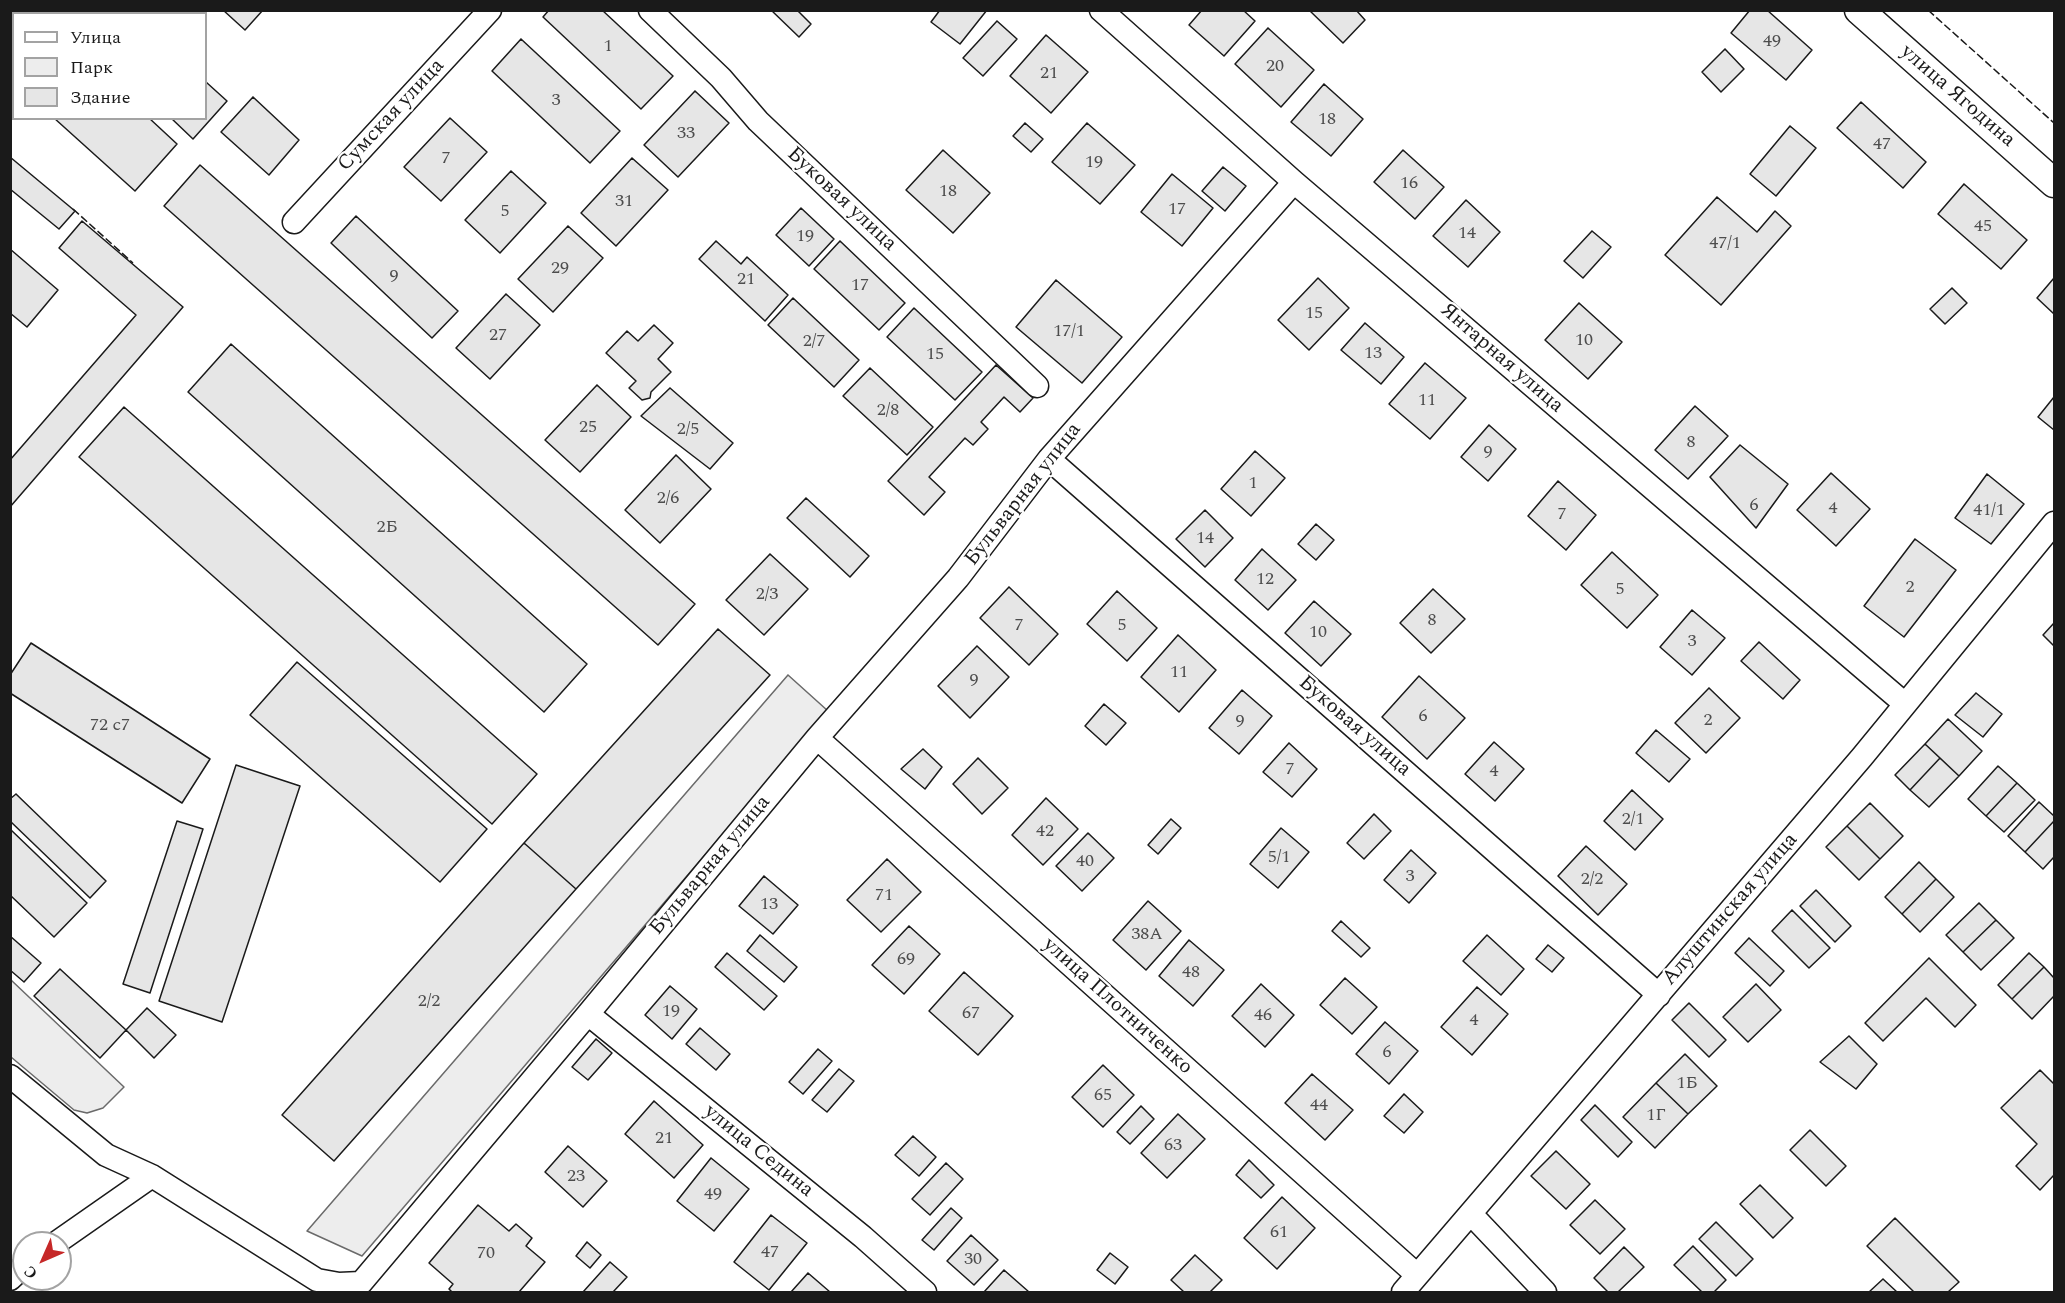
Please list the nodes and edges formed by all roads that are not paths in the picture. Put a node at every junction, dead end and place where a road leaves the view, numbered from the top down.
1 (490, 10) edge
2 (650, 10) edge
3 (1101, 10) edge
4 (1859, 10) edge
5 (1294, 182) junction
6 (2055, 183) edge
7 (294, 222) dead end
8 (1037, 386) dead end
9 (1049, 459) junction
10 (2055, 523) edge
11 (1905, 704) junction
12 (817, 738) junction
13 (1659, 995) junction
14 (588, 1014) junction
15 (10, 1076) edge
16 (152, 1176) junction
17 (1471, 1214) junction
18 (72, 1232) edge
19 (1417, 1275) junction
20 (925, 1293) edge
21 (1403, 1293) edge
22 (1545, 1293) edge

1 - 7 street, Сумская улица
2 - 8 street, Буковая улица
3 - 5 street, Янтарная улица
4 - 6 street, улица Ягодина
5 - 9 street, Бульварная улица
5 - 11 street, Янтарная улица
9 - 12 street, Бульварная улица
9 - 13 street, Буковая улица
10 - 11 street, Алуштинская улица
11 - 13 street, Алуштинская улица
12 - 14 street, Бульварная улица
12 - 19 street, улица Плотниченко
13 - 17 street, Алуштинская улица
14 - 16 street, Бульварная улица
14 - 20 street, улица Седина
15 - 16 street
16 - 18 street
17 - 19 street, Алуштинская улица
17 - 22 street
19 - 21 street, Алуштинская улица

